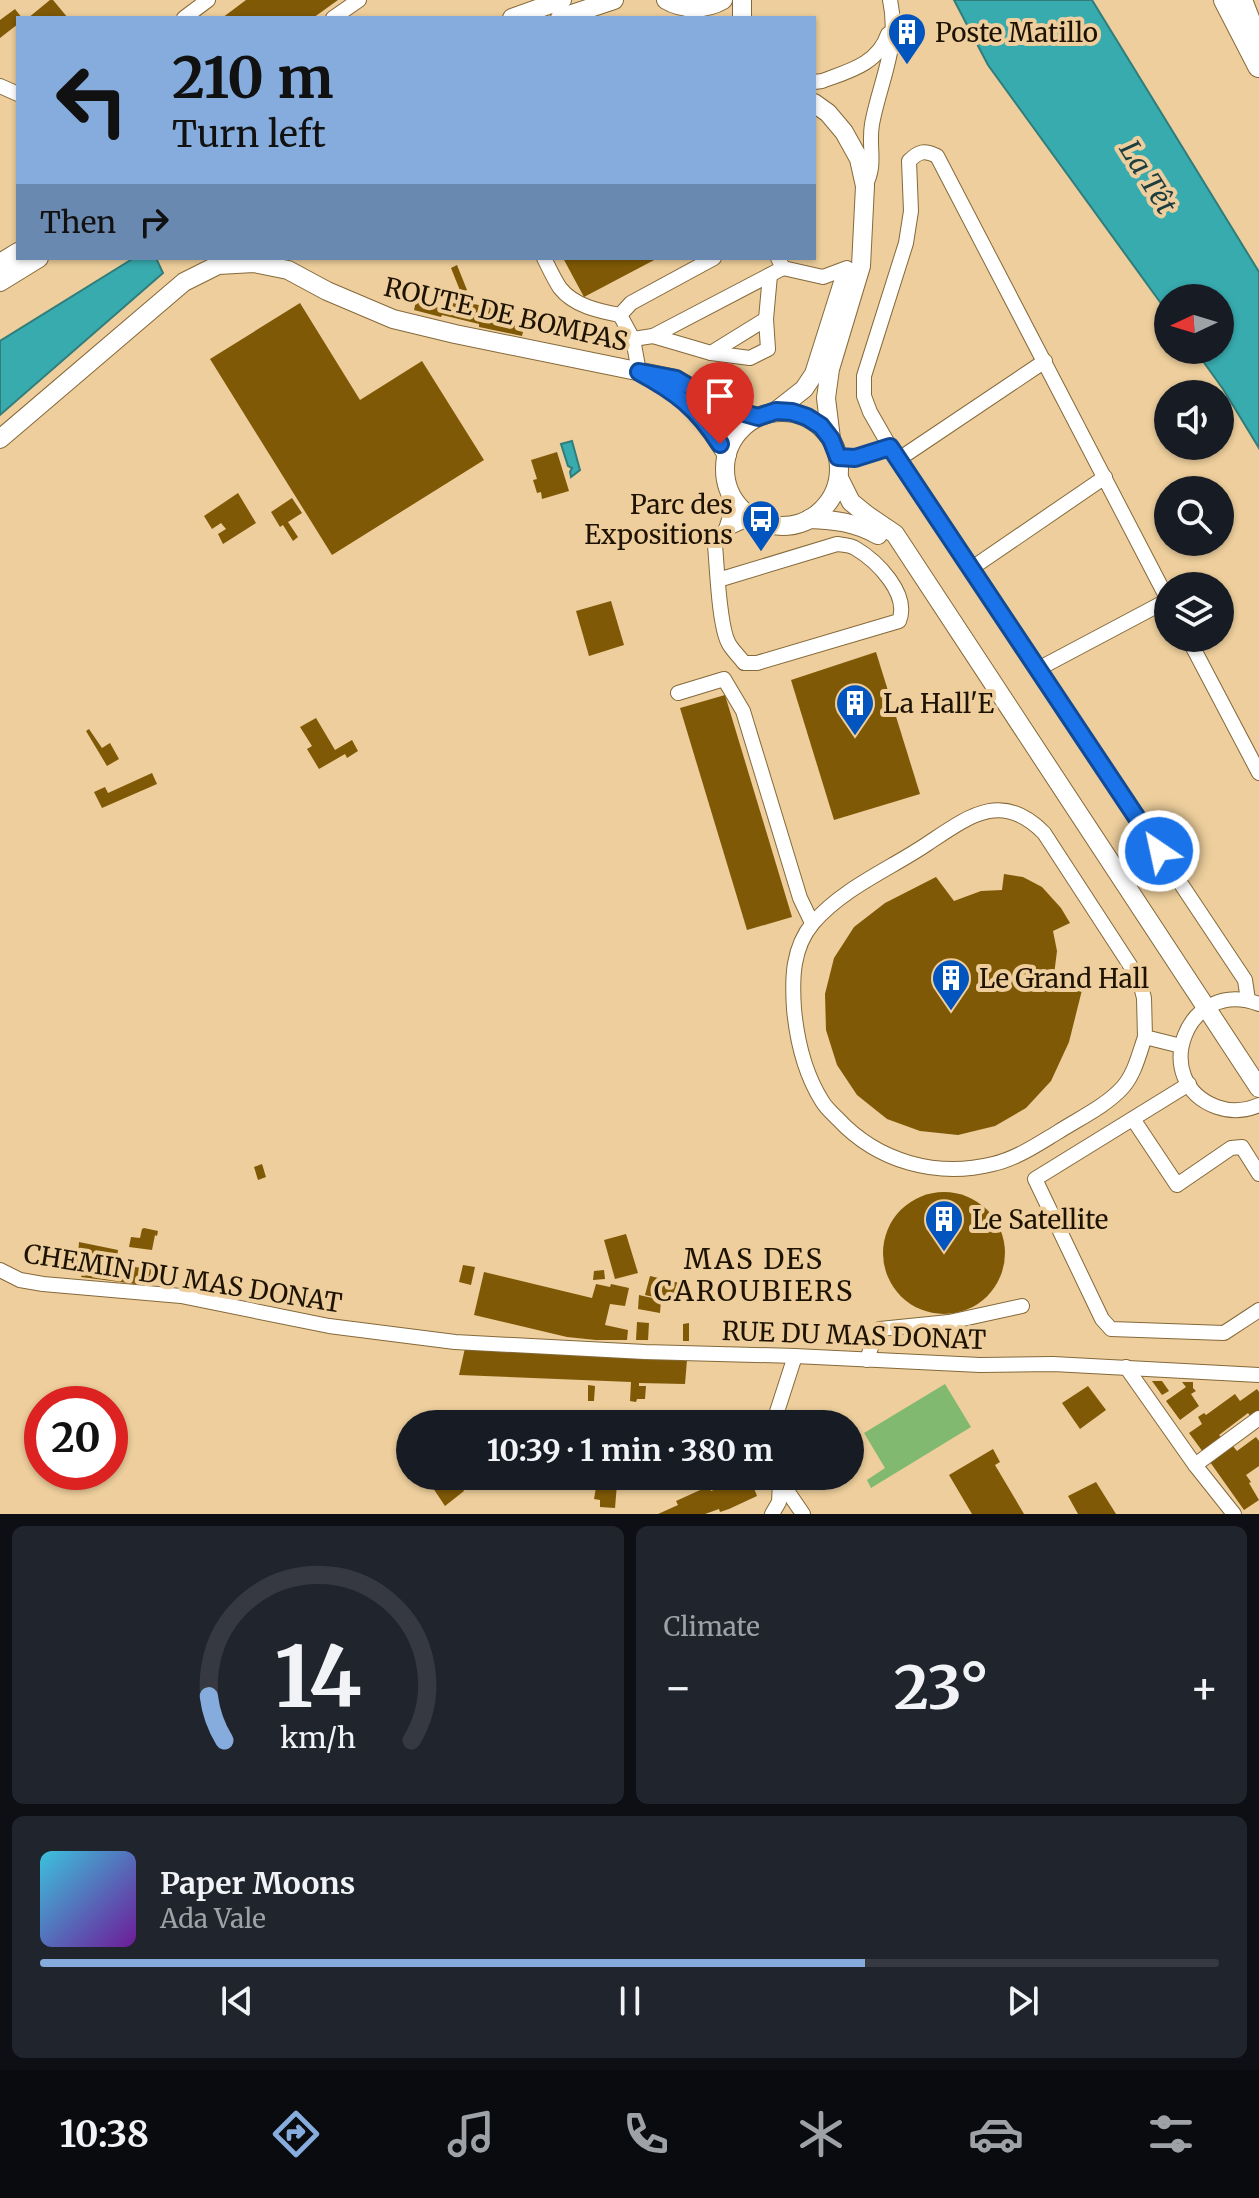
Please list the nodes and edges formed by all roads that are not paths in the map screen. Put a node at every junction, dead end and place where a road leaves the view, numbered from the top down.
1 (208, 0) edge
2 (359, 0) edge
3 (562, 0) edge
4 (614, 0) edge
5 (666, 0) edge
6 (723, 0) edge
7 (890, 0) edge
8 (1225, 0) edge
9 (1243, 0) edge
10 (1254, 0) edge
11 (1259, 11) edge
12 (710, 13) edge
13 (187, 16) edge
14 (336, 16) edge
15 (518, 16) edge
16 (566, 16) edge
17 (894, 18) junction
18 (1259, 41) edge
19 (1259, 66) edge
20 (816, 82) edge
21 (816, 104) edge
22 (865, 186) junction
23 (864, 216) junction
24 (36, 260) edge
25 (545, 260) edge
26 (710, 260) edge
27 (777, 267) edge
28 (847, 268) junction
29 (823, 277) junction
30 (0, 282) edge
31 (838, 297) junction
32 (620, 315) junction
33 (766, 319) junction
34 (653, 336) junction
35 (633, 339) junction
36 (711, 353) junction
37 (1045, 361) junction
38 (639, 372) junction
39 (776, 411) junction
40 (758, 417) junction
41 (0, 439) edge
42 (831, 439) junction
43 (895, 453) junction
44 (727, 455) junction
45 (838, 457) junction
46 (1105, 477) junction
47 (839, 478) junction
48 (735, 501) junction
49 (752, 517) junction
50 (809, 519) junction
51 (726, 529) junction
52 (909, 558) junction
53 (972, 568) junction
54 (1154, 573) edge
55 (718, 580) junction
56 (1154, 607) edge
57 (1195, 652) edge
58 (1038, 669) junction
59 (678, 693) dead end
60 (1259, 773) edge
61 (812, 923) junction
62 (1253, 1002) edge
63 (1207, 1007) junction
64 (1145, 1037) junction
65 (1181, 1046) junction
66 (1189, 1084) junction
67 (1259, 1088) edge
68 (1259, 1105) edge
69 (1133, 1119) junction
70 (1259, 1174) edge
71 (0, 1270) edge
72 (1022, 1306) dead end
73 (1259, 1310) edge
74 (455, 1342) joint
75 (795, 1356) junction
76 (867, 1360) junction
77 (1126, 1367) junction
78 (1256, 1373) edge
79 (778, 1410) edge
80 (1259, 1418) edge
81 (1195, 1465) junction
82 (779, 1490) edge
83 (787, 1490) edge
84 (772, 1514) edge
85 (803, 1514) edge
86 (1234, 1514) edge

1 - 13 street
2 - 14 street
3 - 15 main road
4 - 16 main road
5 - 12 main road
6 - 12 main road
7 - 17 street
8 - 19 highway
9 - 18 main road
10 - 11 main road
17 - 20 street
17 - 22 street
21 - 22 main road
22 - 23 main road
23 - 28 main road
23 - 42 main road
24 - 30 main road
25 - 32 street
26 - 32 street
27 - 29 street
27 - 33 street
27 - 34 street
28 - 29 street
28 - 31 main road
29 - 31 street
31 - 39 main road
32 - 35 street
33 - 36 street
33 - 36 street
34 - 35 street
34 - 36 street
35 - 38 street
37 - 43 street
37 - 43 street
37 - 46 street
38 - 40 main road, ROUTE DE BOMPAS
38 - 41 main road, ROUTE DE BOMPAS
38 - 44 main road, ROUTE DE BOMPAS
39 - 40 main road
39 - 42 main road
40 - 44 main road
42 - 45 main road
43 - 45 street
43 - 53 street
44 - 48 main road
45 - 47 main road
46 - 53 street
46 - 54 street
47 - 50 main road
47 - 52 main road
48 - 49 main road
48 - 51 street
49 - 50 main road
49 - 51 street
50 - 52 main road
51 - 55 street
52 - 63 main road
53 - 58 street
55 - 55 street
56 - 58 street
57 - 60 street
58 - 62 street
59 - 61 street
61 - 64 street
61 - 64 street
62 - 63 street
63 - 65 street
63 - 67 main road
64 - 65 street
65 - 66 street
66 - 68 street
66 - 69 street
69 - 70 street
69 - 73 street
71 - 74 street, CHEMIN DU MAS DONAT
72 - 76 street
74 - 75 street, RUE DU MAS DONAT
75 - 76 street, RUE DU MAS DONAT
75 - 79 street
76 - 77 street, RUE DU MAS DONAT
77 - 78 street, RUE DU MAS DONAT
77 - 81 street
80 - 81 street
81 - 86 street
82 - 84 street
83 - 85 street

